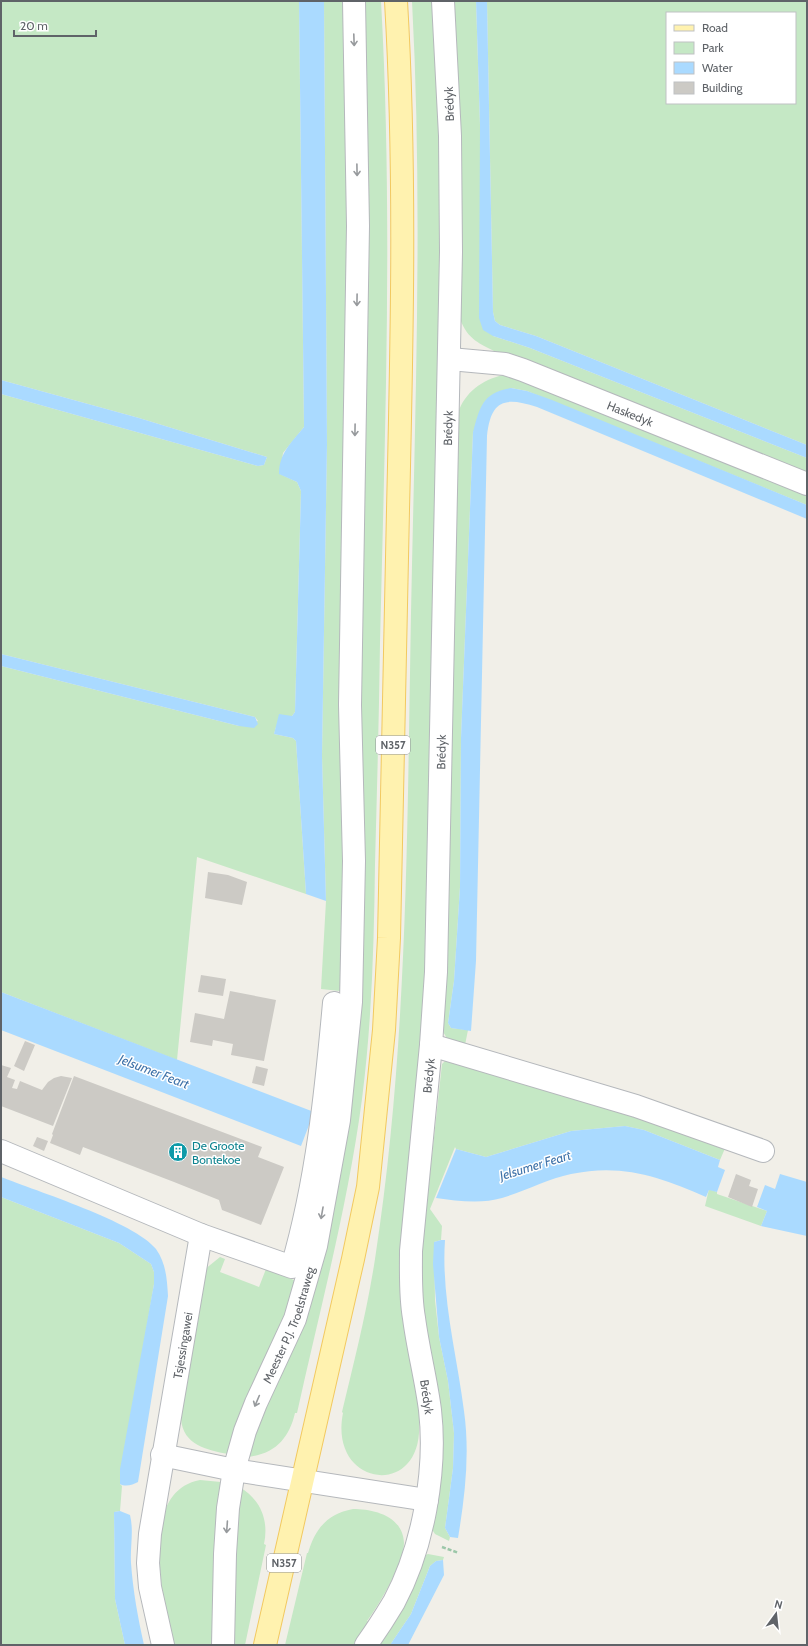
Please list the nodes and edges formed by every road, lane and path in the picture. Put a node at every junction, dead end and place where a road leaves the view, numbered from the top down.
1 (354, 1) edge
2 (396, 1) edge
3 (443, 1) edge
4 (450, 359) junction
5 (807, 484) edge
6 (334, 1003) dead end
7 (432, 1045) junction
8 (1, 1151) edge
9 (763, 1151) dead end
10 (201, 1235) junction
11 (162, 1455) junction
12 (234, 1470) junction
13 (304, 1482) junction
14 (426, 1500) junction
15 (446, 1549) dead end
16 (459, 1552) dead end
17 (163, 1645) edge
18 (223, 1645) edge
19 (265, 1645) edge
20 (366, 1645) edge

1 -> 12 street, Meester P.J. Troelstraweg
2 - 13 main road, N357
3 - 4 street, Brédyk
4 - 5 street, Haskedyk
4 - 7 street, Brédyk
6 - 10 street
7 - 9 street
7 - 14 street, Brédyk
8 - 10 street
10 - 11 street, Tsjessingawei
11 - 12 street
11 - 17 street
12 - 13 street
12 -> 18 street, Meester P.J. Troelstraweg
13 - 14 street
13 - 19 main road, N357
14 - 20 street
15 - 16 path

